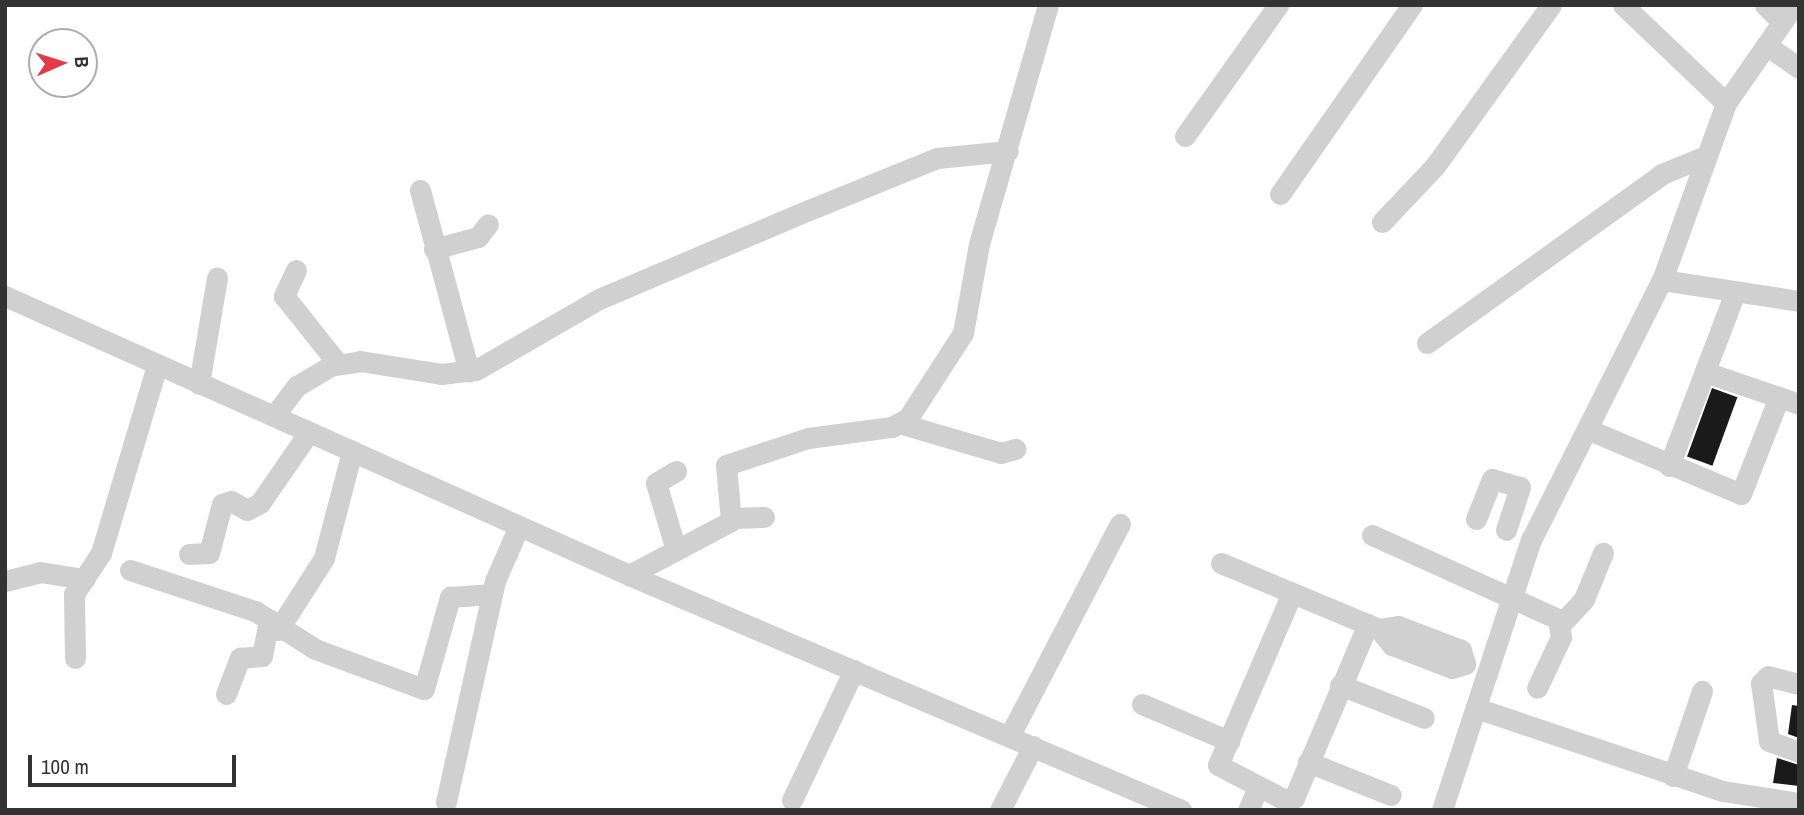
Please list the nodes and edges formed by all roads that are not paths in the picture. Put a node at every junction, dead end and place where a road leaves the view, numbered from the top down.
1 (1048, 5) edge
2 (1278, 5) edge
3 (1412, 5) edge
4 (1551, 5) edge
5 (1623, 5) edge
6 (1765, 5) edge
7 (1788, 14) edge
8 (1766, 45) junction
9 (1799, 68) edge
10 (1726, 103) junction
11 (1185, 136) dead end
12 (1009, 150) junction
13 (1703, 157) junction
14 (420, 190) dead end
15 (1280, 194) dead end
16 (1382, 222) dead end
17 (488, 224) dead end
18 (435, 249) junction
19 (296, 270) dead end
20 (216, 278) dead end
21 (1662, 280) junction
22 (1735, 292) junction
23 (5, 296) edge
24 (1799, 301) edge
25 (1427, 343) dead end
26 (338, 364) junction
27 (157, 365) junction
28 (469, 371) junction
29 (1705, 372) junction
30 (199, 383) junction
31 (1789, 401) edge
32 (274, 416) junction
33 (902, 424) junction
34 (1587, 429) junction
35 (309, 432) junction
36 (1015, 449) dead end
37 (352, 451) junction
38 (1669, 466) junction
39 (676, 471) dead end
40 (764, 517) dead end
41 (733, 518) junction
42 (1120, 524) dead end
43 (519, 526) junction
44 (1506, 530) junction
45 (1372, 535) dead end
46 (1531, 540) junction
47 (676, 550) junction
48 (1603, 553) dead end
49 (189, 554) dead end
50 (1222, 563) dead end
51 (130, 570) dead end
52 (629, 575) junction
53 (84, 579) junction
54 (5, 581) edge
55 (1292, 593) junction
56 (492, 594) junction
57 (1510, 596) junction
58 (1561, 624) junction
59 (273, 625) junction
60 (75, 658) dead end
61 (854, 670) junction
62 (1799, 684) edge
63 (1340, 685) junction
64 (1536, 688) dead end
65 (1702, 691) dead end
66 (226, 694) dead end
67 (1142, 705) dead end
68 (1476, 708) junction
69 (1424, 718) dead end
70 (1010, 736) junction
71 (1229, 741) junction
72 (1033, 746) junction
73 (1799, 752) edge
74 (1308, 762) junction
75 (1674, 776) junction
76 (1258, 788) junction
77 (1391, 795) dead end
78 (792, 800) dead end
79 (446, 802) dead end
80 (1799, 803) edge
81 (1000, 810) edge
82 (1181, 810) edge
83 (1248, 810) edge
84 (1442, 810) edge

1 - 12 street
2 - 11 street
3 - 15 street
4 - 16 street
5 - 10 street
6 - 7 street
7 - 8 street
8 - 9 street
8 - 10 street
10 - 13 street
12 - 28 street
12 - 33 street
13 - 21 street
13 - 25 street
14 - 18 street
17 - 18 street
18 - 28 street
19 - 26 street
20 - 30 street
21 - 22 street
21 - 34 street
22 - 24 street
22 - 29 street
23 - 27 street
26 - 28 street
26 - 32 street
27 - 30 street
27 - 53 street
29 - 31 street
29 - 38 street
30 - 32 street
31 - 38 street
32 - 35 street
33 - 36 street
33 - 41 street
34 - 38 street
34 - 46 street
35 - 37 street
35 - 49 street
37 - 43 street
37 - 59 street
39 - 47 street
40 - 41 street
41 - 47 street
42 - 70 street
43 - 52 street
43 - 56 street
44 - 44 street
44 - 46 street
45 - 57 street
46 - 57 street
47 - 52 street
48 - 58 street
50 - 55 street
51 - 59 street
52 - 61 street
53 - 54 street
53 - 60 street
55 - 63 street
55 - 71 street
56 - 59 street
56 - 79 street
57 - 58 street
57 - 68 street
58 - 64 street
59 - 66 street
61 - 70 street
61 - 78 street
62 - 73 street
63 - 69 street
63 - 74 street
65 - 75 street
67 - 71 street
68 - 75 street
68 - 84 street
70 - 72 street
71 - 76 street
72 - 81 street
72 - 82 street
74 - 76 street
74 - 77 street
75 - 80 street
76 - 83 street

